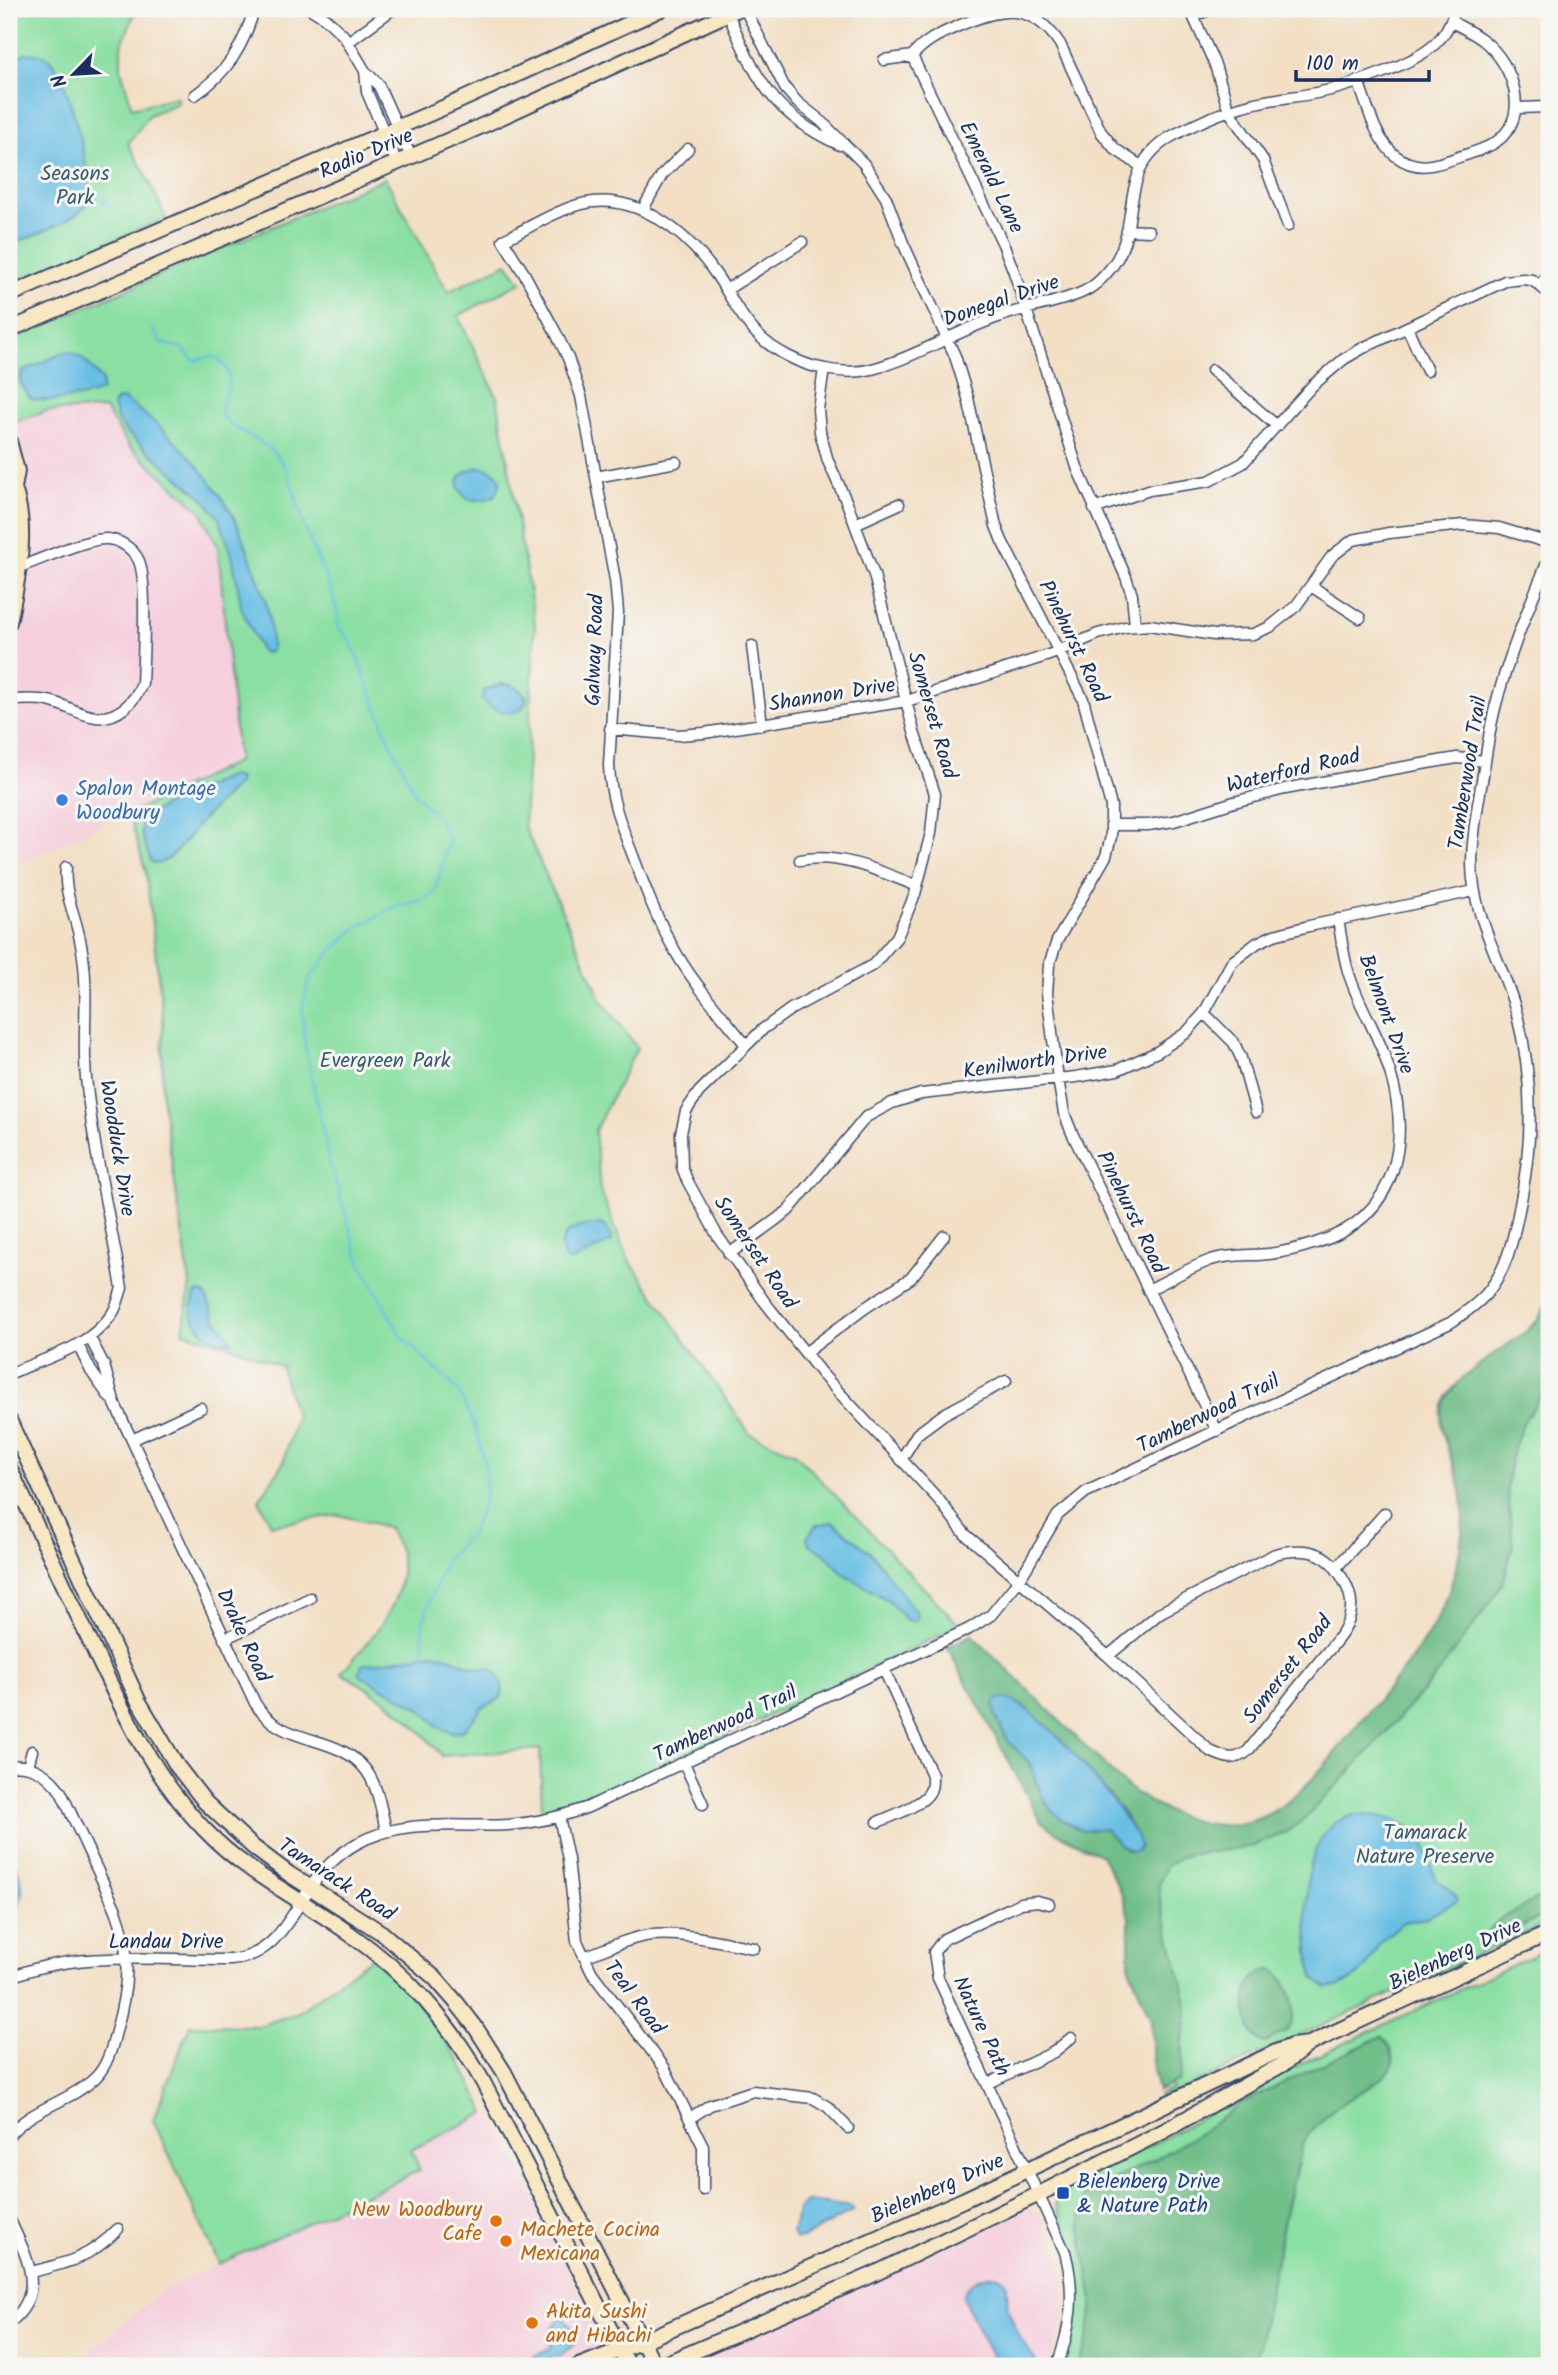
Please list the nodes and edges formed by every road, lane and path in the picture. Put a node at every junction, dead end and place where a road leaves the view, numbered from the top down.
1 (254, 9) edge
2 (311, 9) edge
3 (393, 9) edge
4 (661, 9) edge
5 (745, 9) edge
6 (1211, 9) edge
7 (1455, 9) edge
8 (731, 10) edge
9 (1026, 11) edge
10 (1192, 13) edge
11 (1451, 22) junction
12 (348, 42) junction
13 (912, 56) junction
14 (884, 60) dead end
15 (365, 71) junction
16 (1358, 81) junction
17 (195, 95) dead end
18 (1549, 107) edge
19 (1518, 108) junction
20 (1229, 111) junction
21 (398, 127) junction
22 (384, 134) junction
23 (847, 148) junction
24 (688, 149) dead end
25 (411, 157) junction
26 (397, 163) junction
27 (1142, 167) junction
28 (643, 209) junction
29 (1288, 226) dead end
30 (1128, 230) junction
31 (1149, 231) dead end
32 (503, 240) joint
33 (802, 243) dead end
34 (1549, 270) edge
35 (1541, 285) junction
36 (726, 290) junction
37 (1549, 293) edge
38 (9, 295) edge
39 (1026, 307) junction
40 (1407, 327) junction
41 (9, 330) edge
42 (947, 338) junction
43 (824, 369) junction
44 (1212, 370) dead end
45 (1427, 370) dead end
46 (1278, 426) junction
47 (9, 441) edge
48 (676, 462) dead end
49 (596, 477) junction
50 (11, 483) edge
51 (900, 504) dead end
52 (1094, 509) junction
53 (855, 524) junction
54 (1549, 543) edge
55 (1549, 558) edge
56 (19, 567) junction
57 (1311, 586) junction
58 (1360, 618) dead end
59 (9, 622) edge
60 (1135, 625) junction
61 (752, 646) dead end
62 (1060, 651) junction
63 (9, 700) edge
64 (907, 701) junction
65 (762, 725) junction
66 (610, 729) junction
67 (1485, 761) junction
68 (1111, 825) junction
69 (800, 860) dead end
70 (66, 867) dead end
71 (917, 886) junction
72 (1474, 891) junction
73 (1338, 919) junction
74 (1204, 1013) junction
75 (746, 1045) junction
76 (1058, 1079) junction
77 (1256, 1112) dead end
78 (944, 1236) dead end
79 (729, 1254) junction
80 (1148, 1290) junction
81 (90, 1338) junction
82 (78, 1345) junction
83 (805, 1353) junction
84 (9, 1374) edge
85 (1006, 1381) dead end
86 (115, 1404) junction
87 (201, 1408) dead end
88 (9, 1420) edge
89 (1217, 1431) junction
90 (132, 1440) junction
91 (901, 1460) junction
92 (9, 1467) edge
93 (1385, 1513) dead end
94 (1336, 1568) junction
95 (1020, 1579) junction
96 (310, 1598) dead end
97 (224, 1639) junction
98 (1108, 1656) junction
99 (884, 1670) junction
100 (32, 1751) dead end
101 (684, 1763) junction
102 (9, 1766) edge
103 (28, 1766) junction
104 (703, 1804) dead end
105 (559, 1817) junction
106 (878, 1822) dead end
107 (386, 1830) junction
108 (310, 1888) junction
109 (300, 1903) junction
110 (1049, 1904) dead end
111 (1547, 1935) edge
112 (754, 1948) dead end
113 (584, 1957) junction
114 (128, 1960) junction
115 (9, 1978) edge
116 (1071, 2038) dead end
117 (1309, 2044) junction
118 (987, 2084) junction
119 (690, 2118) junction
120 (848, 2128) dead end
121 (9, 2135) edge
122 (1027, 2171) junction
123 (703, 2190) dead end
124 (1039, 2194) junction
125 (9, 2218) edge
126 (118, 2229) dead end
127 (31, 2272) junction
128 (9, 2323) edge
129 (643, 2341) junction
130 (620, 2350) junction
131 (579, 2366) edge
132 (629, 2366) edge
133 (658, 2366) edge
134 (1057, 2366) edge

1 - 17 street
2 - 12 street
3 - 12 street
4 - 21 street, Radio Drive
5 - 23 street, Pinehurst Road
6 - 10 street
7 - 11 street, Donegal Drive
8 - 23 street, Pinehurst Road
8 - 25 street, Radio Drive
9 - 13 street
9 - 27 street
10 - 20 street
11 - 16 street, Donegal Drive
11 - 19 street
12 - 15 street
13 - 14 street
13 - 39 street, Emerald Lane
15 - 21 street
15 - 22 street
16 - 19 street
16 - 20 street, Donegal Drive
18 - 19 street
20 - 27 street, Donegal Drive
20 - 29 street
21 - 22 street, Radio Drive
21 - 25 street
22 - 26 street
22 - 38 street, Radio Drive
23 - 42 street, Pinehurst Road
24 - 28 street
25 - 26 street, Radio Drive
26 - 41 street, Radio Drive
27 - 30 street, Donegal Drive
28 - 32 street, Donegal Drive
28 - 36 street, Donegal Drive
30 - 31 street
30 - 39 street, Donegal Drive
32 - 49 street, Galway Road
33 - 36 street
34 - 35 street
35 - 37 street
35 - 40 street
36 - 43 street, Donegal Drive
39 - 42 street, Donegal Drive
39 - 52 street, Emerald Lane
40 - 45 street
40 - 46 street
42 - 43 street, Donegal Drive
42 - 62 street, Pinehurst Road
43 - 53 street, Somerset Road
44 - 46 street
46 - 52 street
47 - 50 street
48 - 49 street
49 - 66 street, Galway Road
50 - 56 street
51 - 53 street
52 - 60 street, Emerald Lane
53 - 64 street, Somerset Road
54 - 57 street, Shannon Drive
55 - 67 street, Tamberwood Trail
56 - 59 street
56 - 63 street
57 - 58 street
57 - 60 street, Shannon Drive
60 - 62 street, Shannon Drive
61 - 65 street
62 - 64 street, Shannon Drive
62 - 68 street, Pinehurst Road
64 - 65 street, Shannon Drive
64 - 71 street, Somerset Road
65 - 66 street, Shannon Drive
66 - 75 street, Galway Road
67 - 68 street, Waterford Road
67 - 72 street, Tamberwood Trail
68 - 76 street, Pinehurst Road
69 - 71 street
70 - 81 street, Woodduck Drive
71 - 75 street, Somerset Road
72 - 73 street, Kenilworth Drive
72 - 89 street, Tamberwood Trail
73 - 74 street, Kenilworth Drive
73 - 80 street, Belmont Drive
74 - 76 street, Kenilworth Drive
74 - 77 street
75 - 79 street, Somerset Road
76 - 79 street, Kenilworth Drive
76 - 80 street, Pinehurst Road
78 - 83 street
79 - 83 street, Somerset Road
80 - 89 street, Pinehurst Road
81 - 82 street, Woodduck Drive
81 - 86 street, Drake Road
82 - 84 street, Woodduck Drive
82 - 86 street, Drake Road
83 - 91 street, Somerset Road
85 - 91 street
86 - 90 street, Drake Road
87 - 90 street
88 - 108 street, Tamarack Road
89 - 95 street, Tamberwood Trail
90 - 97 street, Drake Road
91 - 95 street, Somerset Road
92 - 109 street, Tamarack Road
93 - 94 street
94 - 98 street
94 - 98 street, Somerset Road
95 - 98 street, Somerset Road
95 - 99 street, Tamberwood Trail
96 - 97 street
97 - 107 street, Drake Road
99 - 101 street, Tamberwood Trail
99 - 106 street
100 - 103 street
101 - 104 street
101 - 105 street, Tamberwood Trail
102 - 103 street
103 - 114 street
105 - 107 street, Tamberwood Trail
105 - 113 street, Teal Road
107 - 108 street, Tamberwood Trail
108 - 109 street, Tamberwood Trail
108 - 129 street, Tamarack Road
109 - 114 street, Landau Drive
109 - 130 street, Tamarack Road
110 - 118 street, Nature Path
111 - 117 street, Bielenberg Drive
112 - 113 street
113 - 119 street, Teal Road
114 - 115 street, Landau Drive
114 - 121 street
116 - 118 street
117 - 122 street, Bielenberg Drive
117 - 124 street, Bielenberg Drive
118 - 122 street, Nature Path
119 - 120 street
119 - 123 street, Teal Road
122 - 124 street, Nature Path
122 - 129 street, Bielenberg Drive
124 - 133 street, Bielenberg Drive
124 - 134 street, Nature Path
125 - 127 street
126 - 127 street
127 - 128 street
129 - 130 street, Bielenberg Drive
129 - 133 street, Tamarack Road
130 - 131 street, Bielenberg Drive
130 - 132 street, Tamarack Road

